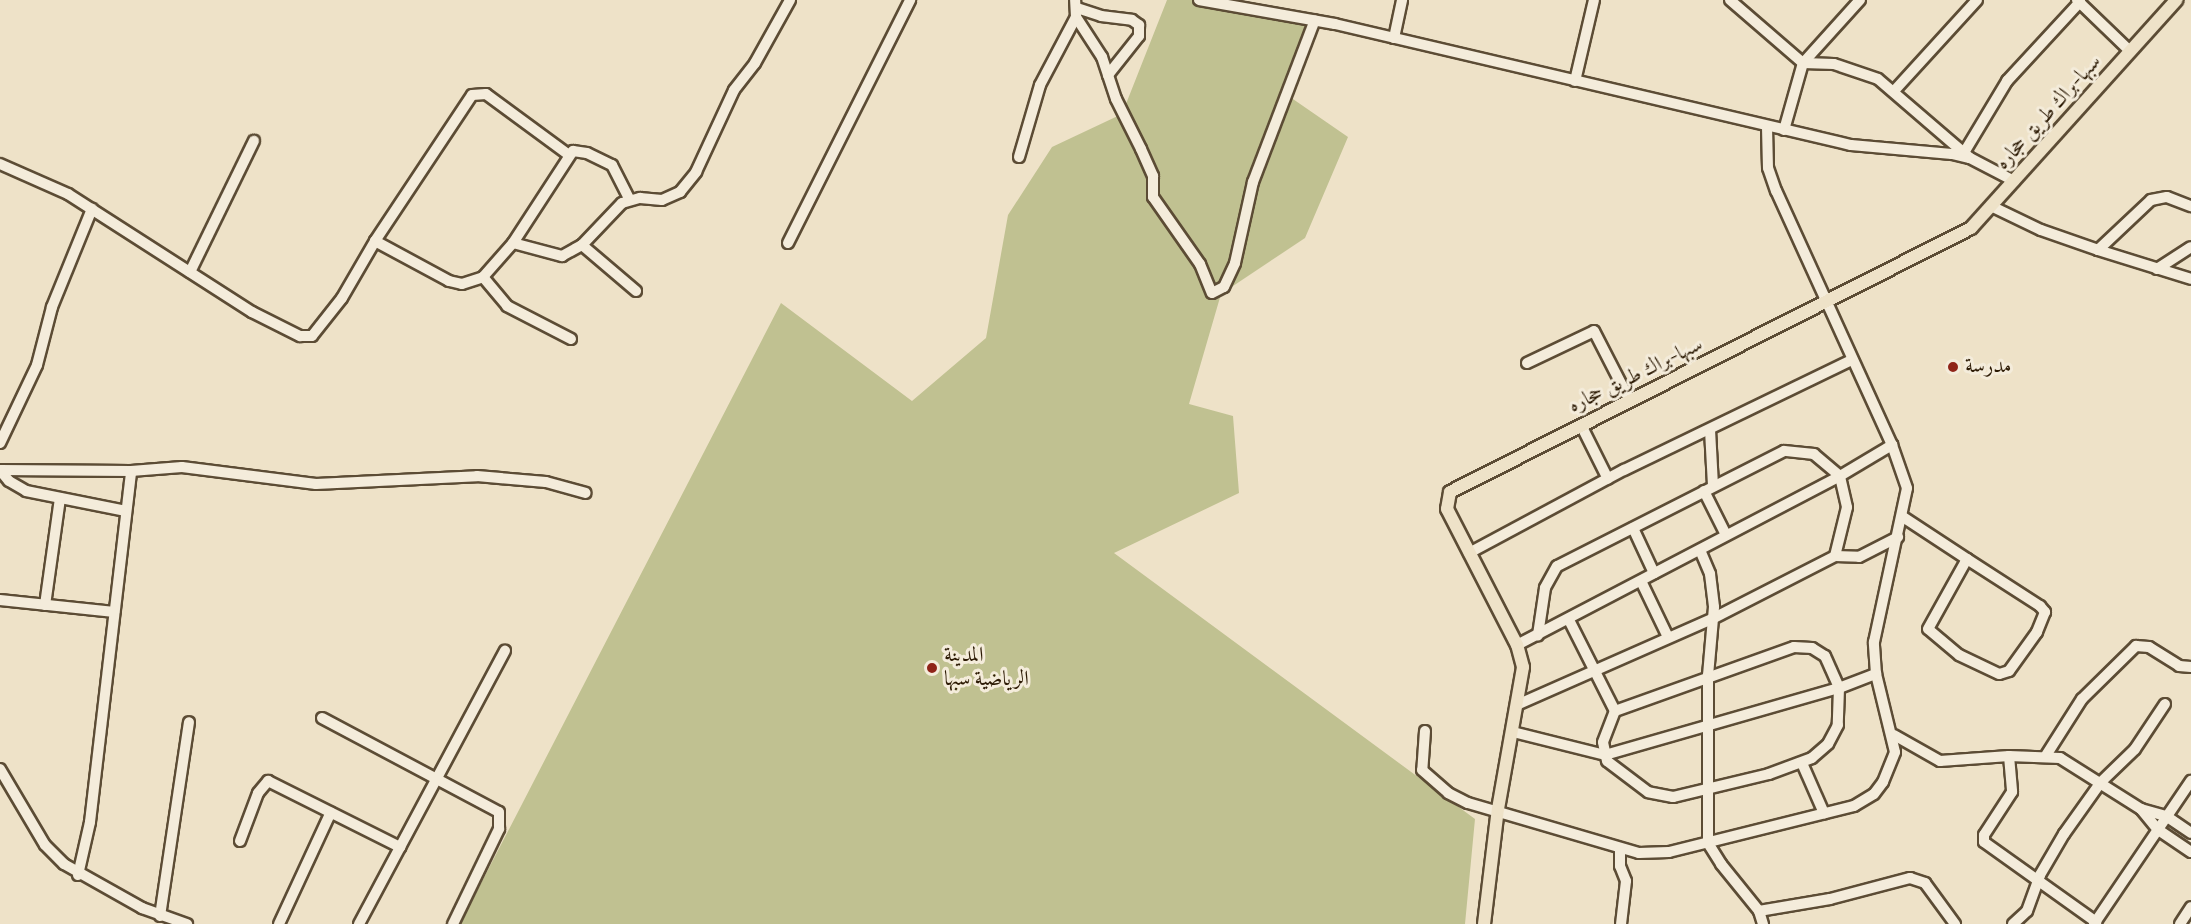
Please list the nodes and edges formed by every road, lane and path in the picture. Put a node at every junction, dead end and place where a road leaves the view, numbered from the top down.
1 (790, 0) edge
2 (910, 0) edge
3 (1199, 0) edge
4 (1401, 0) edge
5 (1594, 0) edge
6 (1730, 0) edge
7 (1977, 0) edge
8 (2176, 0) edge
9 (2079, 1) edge
10 (1855, 2) edge
11 (1076, 8) edge
12 (1315, 21) junction
13 (1394, 38) junction
14 (2130, 51) junction
15 (1803, 63) junction
16 (1108, 75) junction
17 (1575, 81) junction
18 (1894, 91) junction
19 (1767, 126) junction
20 (1784, 130) junction
21 (254, 141) dead end
22 (568, 155) junction
23 (1968, 155) junction
24 (1019, 157) dead end
25 (0, 164) edge
26 (2014, 181) junction
27 (630, 200) junction
28 (2191, 206) edge
29 (1993, 207) junction
30 (92, 209) junction
31 (375, 241) junction
32 (513, 243) junction
33 (788, 243) dead end
34 (582, 245) junction
35 (2191, 247) edge
36 (2098, 250) junction
37 (2157, 269) junction
38 (190, 272) junction
39 (483, 278) junction
40 (2191, 279) edge
41 (636, 291) dead end
42 (1825, 302) junction
43 (571, 339) dead end
44 (1852, 360) junction
45 (1527, 363) dead end
46 (1630, 401) junction
47 (1581, 425) junction
48 (1710, 430) junction
49 (0, 443) edge
50 (1892, 445) junction
51 (131, 471) junction
52 (1840, 476) junction
53 (1608, 479) junction
54 (1709, 488) junction
55 (586, 493) dead end
56 (60, 498) junction
57 (126, 511) junction
58 (1903, 518) junction
59 (1633, 528) junction
60 (1726, 535) junction
61 (1898, 537) junction
62 (1700, 550) junction
63 (1469, 553) junction
64 (1835, 556) junction
65 (1967, 559) junction
66 (1654, 573) junction
67 (1641, 581) junction
68 (0, 600) edge
69 (45, 604) junction
70 (114, 612) junction
71 (1569, 620) junction
72 (1712, 620) junction
73 (1538, 635) junction
74 (1668, 637) junction
75 (1518, 645) junction
76 (505, 650) dead end
77 (2191, 667) edge
78 (1595, 669) junction
79 (1876, 674) junction
80 (1708, 675) junction
81 (1839, 688) junction
82 (1519, 704) junction
83 (2164, 704) dead end
84 (1615, 711) junction
85 (322, 718) dead end
86 (189, 722) dead end
87 (1710, 724) junction
88 (1425, 730) dead end
89 (1513, 732) junction
90 (1894, 735) junction
91 (1605, 755) junction
92 (2010, 756) junction
93 (2045, 756) junction
94 (1802, 764) junction
95 (0, 769) edge
96 (436, 777) junction
97 (2191, 781) edge
98 (2101, 782) junction
99 (1709, 788) junction
100 (1498, 809) junction
101 (2141, 809) junction
102 (331, 812) junction
103 (1824, 813) junction
104 (2166, 816) junction
105 (2157, 829) junction
106 (2191, 832) edge
107 (240, 841) dead end
108 (1708, 843) junction
109 (400, 847) junction
110 (1620, 849) junction
111 (2191, 852) edge
112 (78, 874) junction
113 (2038, 881) junction
114 (2191, 907) edge
115 (1759, 911) junction
116 (160, 916) junction
117 (2095, 923) edge
118 (187, 924) edge
119 (279, 924) edge
120 (359, 924) edge
121 (453, 924) edge
122 (1484, 924) edge
123 (1621, 924) edge
124 (1763, 924) edge
125 (1954, 924) edge
126 (2013, 924) edge
127 (2180, 924) edge

1 - 27 street
2 - 33 street
3 - 12 street
4 - 13 street
5 - 17 street
6 - 15 street
7 - 18 street
8 - 14 main road, سبها-براك طريق حجاره
9 - 14 street
9 - 23 street
10 - 15 street
11 - 16 street
11 - 16 street
11 - 24 street
12 - 13 street
12 - 16 street
13 - 17 street
14 - 26 main road, سبها-براك طريق حجاره
15 - 18 street
15 - 20 street
17 - 19 street
18 - 23 street
19 - 20 street
19 - 42 street
20 - 23 street
21 - 38 street
22 - 27 street
22 - 31 street
22 - 32 street
23 - 26 street
25 - 30 street
26 - 29 main road, سبها-براك طريق حجاره
27 - 34 street
28 - 36 street
29 - 36 street
29 - 42 main road, سبها-براك طريق حجاره
30 - 38 street
30 - 49 street
31 - 38 street
31 - 39 street
32 - 34 street
32 - 39 street
34 - 41 street
35 - 37 street
36 - 37 street
37 - 40 street
39 - 43 street
42 - 44 street
42 - 46 main road, سبها-براك طريق حجاره
44 - 48 street
44 - 50 street
45 - 46 street
46 - 47 main road, سبها-براك طريق حجاره
47 - 53 street
47 - 63 main road, سبها-براك طريق حجاره
48 - 53 street
48 - 54 street
50 - 52 street
50 - 58 street
51 - 55 street
51 - 56 street
51 - 57 street
52 - 54 street
52 - 60 street
52 - 64 street
53 - 63 street
54 - 59 street
54 - 60 street
56 - 57 street
56 - 69 street
57 - 70 street
58 - 61 street
58 - 65 street
59 - 66 street
59 - 73 street
60 - 62 street
61 - 64 street
61 - 79 street
62 - 66 street
62 - 72 street
63 - 75 main road, سبها-براك طريق حجاره
64 - 72 street
65 - 65 street
66 - 67 street
67 - 71 street
67 - 74 street
68 - 69 street
69 - 70 street
70 - 112 street
71 - 73 street
71 - 78 street
72 - 74 street
72 - 80 street
73 - 75 street
74 - 78 street
75 - 82 main road, سبها-براك طريق حجاره
76 - 96 street
77 - 93 street
78 - 82 street
78 - 84 street
79 - 81 street
79 - 90 street
80 - 81 street
80 - 84 street
80 - 87 street
81 - 87 street
81 - 94 street
82 - 89 main road, سبها-براك طريق حجاره
83 - 98 street
84 - 91 street
85 - 96 street
86 - 116 street
87 - 91 street
87 - 99 street
88 - 100 street
89 - 91 street
89 - 100 main road, سبها-براك طريق حجاره
90 - 92 street
90 - 103 street
91 - 99 street
92 - 93 street
92 - 113 street
93 - 98 street
94 - 99 street
94 - 103 street
95 - 112 street
96 - 109 street
96 - 121 street
97 - 104 street
98 - 101 street
98 - 113 street
99 - 108 street
100 - 110 street
100 - 122 main road, سبها-براك طريق حجاره
101 - 104 street
101 - 105 street
102 - 107 street
102 - 109 street
102 - 119 street
103 - 108 street
104 - 105 street
104 - 106 street
105 - 111 street
105 - 117 street
108 - 110 street
108 - 115 street
109 - 120 street
110 - 123 street
112 - 116 street
113 - 117 street
113 - 126 street
114 - 127 street
115 - 124 street
115 - 125 street
116 - 118 street

